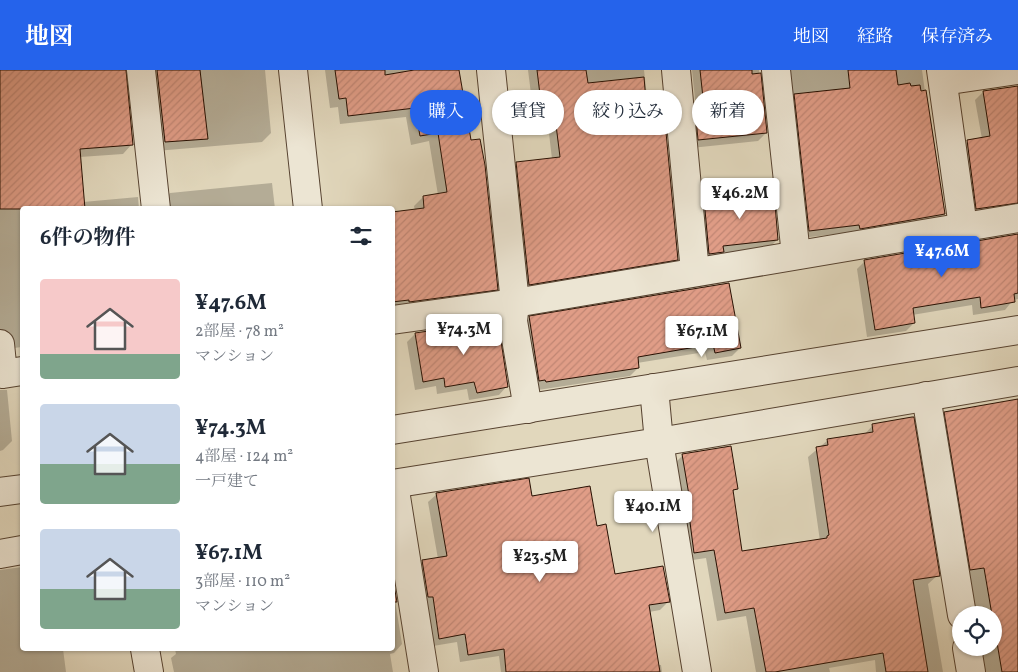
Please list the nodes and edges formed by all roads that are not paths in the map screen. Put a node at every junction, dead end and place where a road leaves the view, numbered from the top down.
1 (141, 70) edge
2 (293, 70) edge
3 (491, 70) edge
4 (676, 70) edge
5 (776, 70) edge
6 (1017, 70) edge
7 (942, 76) edge
8 (156, 206) edge
9 (308, 206) edge
10 (1018, 218) edge
11 (963, 227) junction
12 (796, 255) junction
13 (696, 272) junction
14 (515, 303) junction
15 (395, 320) edge
16 (1018, 330) edge
17 (0, 344) edge
18 (20, 371) edge
19 (1018, 380) edge
20 (654, 388) junction
21 (926, 396) junction
22 (528, 409) junction
23 (395, 430) edge
24 (659, 442) junction
25 (395, 484) edge
26 (20, 489) edge
27 (0, 492) edge
28 (395, 496) edge
29 (20, 550) edge
30 (0, 554) edge
31 (961, 606) edge
32 (146, 651) edge
33 (968, 656) edge
34 (149, 672) edge
35 (424, 672) edge
36 (697, 672) edge
37 (971, 672) edge

1 - 8 street
2 - 9 street
3 - 14 street
4 - 13 street
5 - 12 street
6 - 7 street
7 - 11 street
10 - 11 street
11 - 12 street
12 - 13 street
13 - 14 street
14 - 15 street
14 - 22 street
16 - 20 street
17 - 18 street
19 - 21 street
20 - 22 street
20 - 24 street
21 - 24 street
21 - 31 street
22 - 23 street
24 - 25 street
24 - 36 street
26 - 27 street
28 - 35 street
29 - 30 street
32 - 34 street
33 - 37 street

